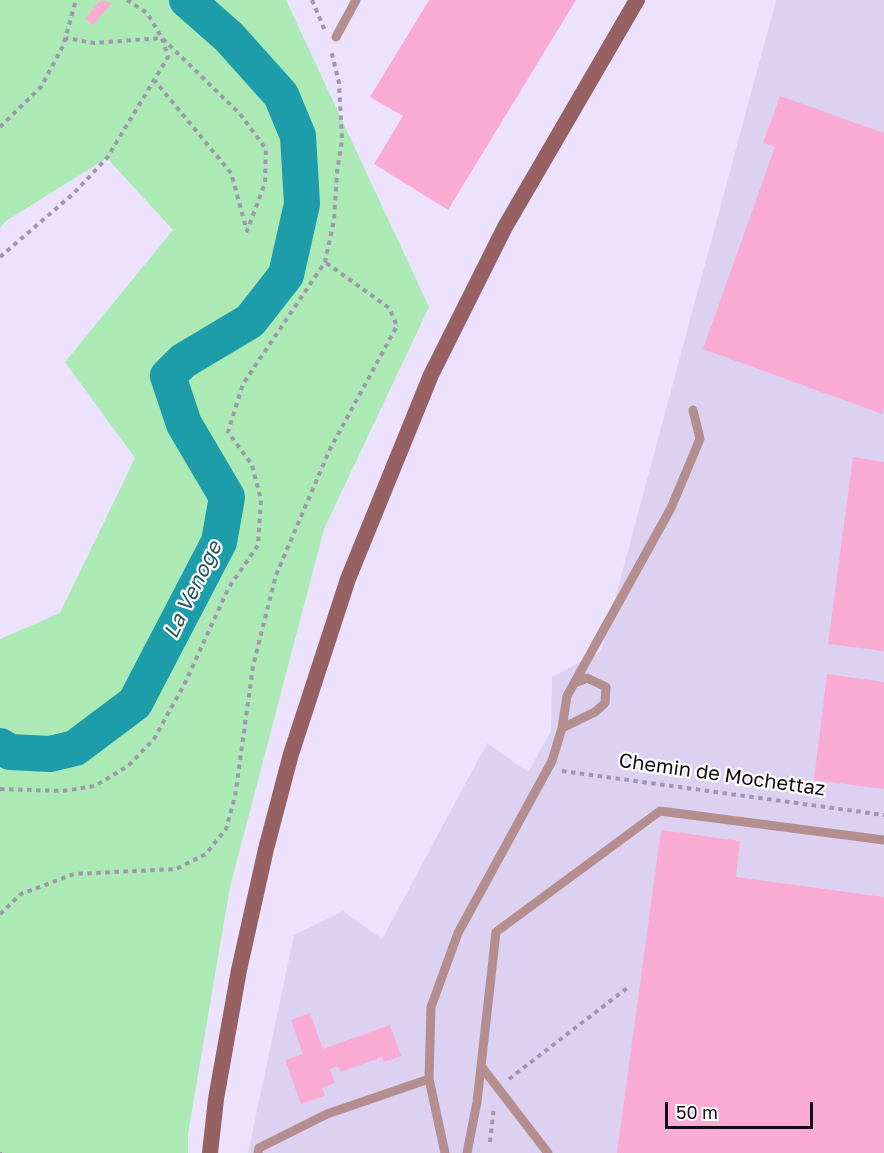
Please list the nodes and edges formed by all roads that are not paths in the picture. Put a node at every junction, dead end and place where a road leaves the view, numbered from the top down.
1 (356, 0) edge
2 (637, 0) edge
3 (331, 39) road end
4 (693, 410) dead end
5 (575, 683) junction
6 (562, 728) junction
7 (884, 840) edge
8 (481, 1066) junction
9 (429, 1079) junction
10 (542, 1151) edge
11 (210, 1153) edge
12 (258, 1153) edge
13 (445, 1153) edge
14 (467, 1153) edge

1 - 3 lane
2 - 11 main road
4 - 5 lane
5 - 6 lane
5 - 6 lane
6 - 9 lane
7 - 8 lane
8 - 10 lane
8 - 14 lane
9 - 12 lane
9 - 13 lane

